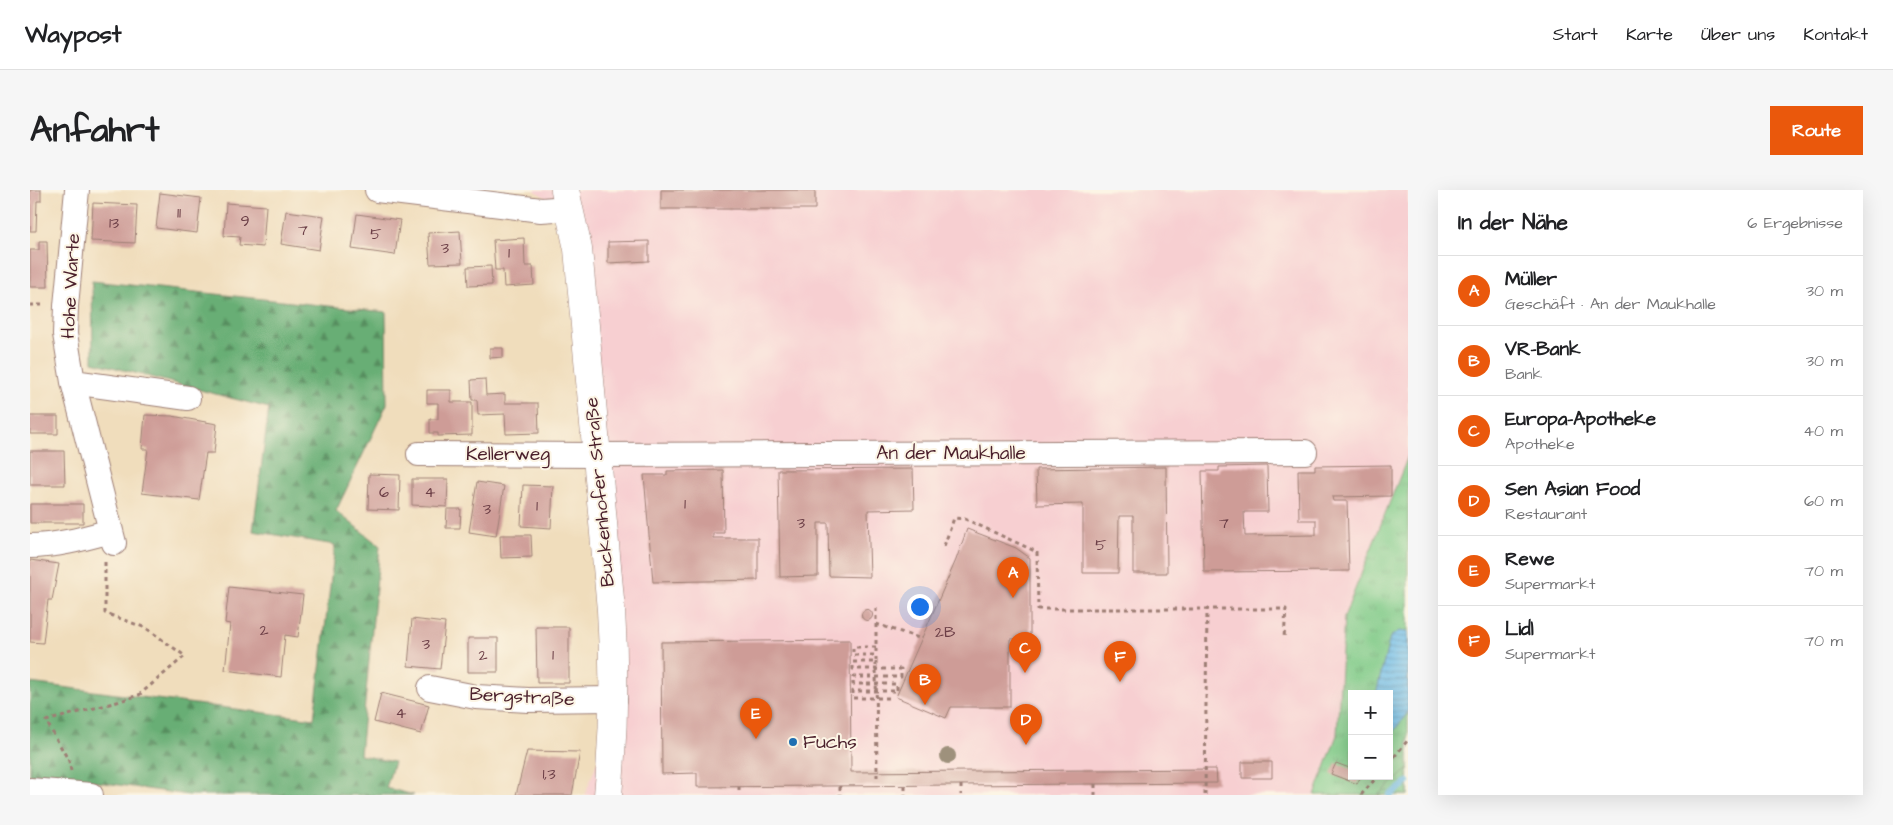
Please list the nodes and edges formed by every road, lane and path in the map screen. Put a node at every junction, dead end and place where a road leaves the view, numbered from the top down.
1 (78, 190) edge
2 (377, 190) edge
3 (567, 199) edge
4 (72, 382) junction
5 (188, 398) dead end
6 (1305, 452) dead end
7 (419, 454) dead end
8 (596, 455) junction
9 (109, 536) junction
10 (30, 546) edge
11 (944, 546) dead end
12 (876, 608) dead end
13 (1207, 610) junction
14 (876, 624) junction
15 (1284, 638) dead end
16 (922, 639) dead end
17 (876, 647) junction
18 (876, 655) junction
19 (876, 662) junction
20 (876, 669) junction
21 (876, 677) junction
22 (877, 684) junction
23 (430, 688) dead end
24 (877, 691) junction
25 (877, 697) junction
26 (890, 698) dead end
27 (615, 699) junction
28 (1408, 740) edge
29 (1393, 758) edge
30 (877, 777) dead end
31 (1374, 780) edge
32 (1095, 784) dead end
33 (961, 785) dead end
34 (739, 786) dead end
35 (840, 786) dead end
36 (904, 786) dead end
37 (30, 790) edge
38 (84, 794) edge
39 (608, 795) edge
40 (739, 795) edge
41 (840, 795) edge
42 (905, 795) edge
43 (961, 795) edge
44 (1095, 795) edge
45 (1205, 795) edge
46 (1361, 795) edge

1 - 4 street, Hohe Warte
2 - 3 street
3 - 8 street, Buckenhofer Straße
4 - 5 street
4 - 9 street, Hohe Warte
6 - 8 street, An der Maukhalle
7 - 8 street, Kellerweg
8 - 27 street, Buckenhofer Straße
9 - 10 street
9 - 38 path
11 - 13 path
12 - 14 path
13 - 15 path
13 - 45 path
14 - 16 path
14 - 17 path
17 - 18 path
17 - 18 path
18 - 19 path
19 - 20 path
19 - 20 path
20 - 21 path
20 - 21 path
21 - 22 path
21 - 22 path
22 - 24 path
22 - 24 path
23 - 27 street, Bergstraße
24 - 25 path
24 - 25 path
25 - 26 path
25 - 30 path
27 - 39 street, Buckenhofer Straße
28 - 29 path
31 - 46 path
32 - 44 path
33 - 43 path
34 - 40 path
35 - 41 path
36 - 42 path
37 - 38 street

